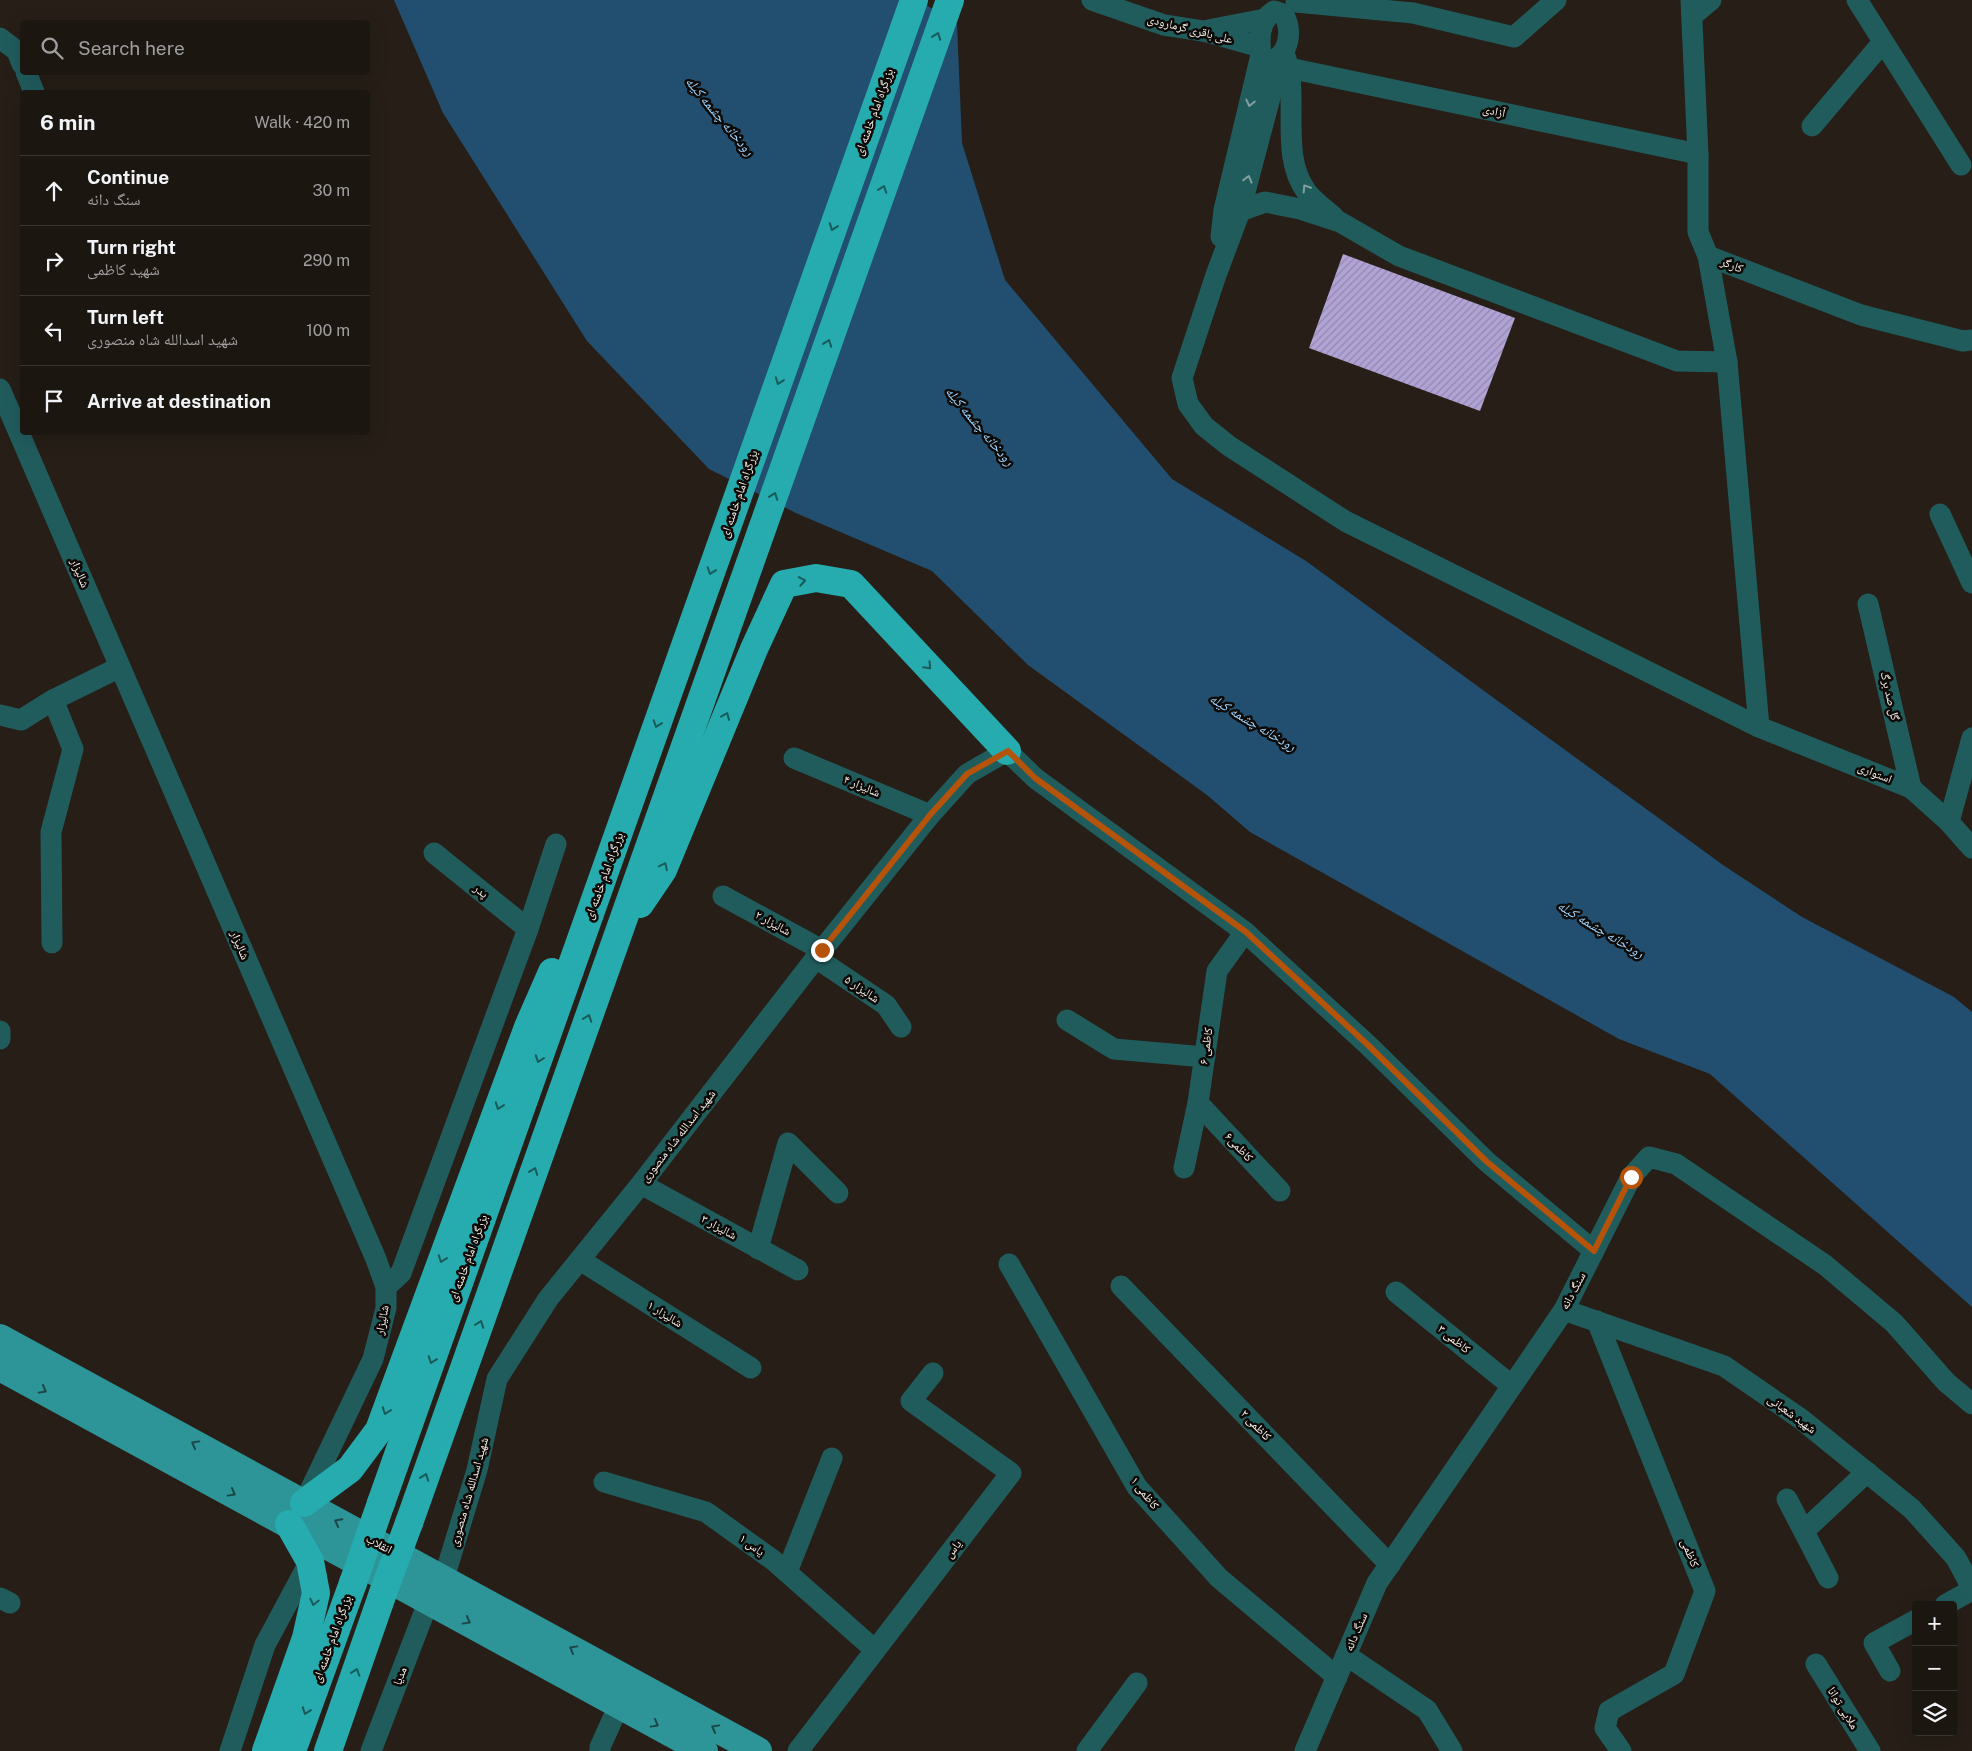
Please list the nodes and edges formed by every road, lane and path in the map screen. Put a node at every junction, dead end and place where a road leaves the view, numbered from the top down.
1 (914, 0) edge
2 (950, 0) edge
3 (1092, 0) edge
4 (1556, 0) edge
5 (1711, 0) edge
6 (1857, 0) edge
7 (1280, 7) edge
8 (1692, 8) edge
9 (1203, 31) junction
10 (0, 38) edge
11 (1883, 42) junction
12 (1275, 56) junction
13 (20, 59) edge
14 (27, 75) edge
15 (33, 90) edge
16 (1812, 126) dead end
17 (1698, 154) junction
18 (1961, 165) dead end
19 (1240, 211) junction
20 (1340, 222) junction
21 (1708, 256) junction
22 (1216, 275) junction
23 (1972, 340) edge
24 (1726, 362) junction
25 (0, 389) edge
26 (1940, 514) dead end
27 (1972, 583) edge
28 (1868, 604) dead end
29 (120, 667) junction
30 (53, 700) junction
31 (0, 715) edge
32 (1759, 727) junction
33 (1972, 738) edge
34 (1008, 751) junction
35 (794, 758) dead end
36 (641, 772) junction
37 (1911, 788) junction
38 (930, 815) junction
39 (1949, 822) junction
40 (556, 844) dead end
41 (1972, 848) edge
42 (434, 853) dead end
43 (723, 896) dead end
44 (528, 929) junction
45 (1246, 932) junction
46 (618, 936) junction
47 (52, 942) dead end
48 (819, 954) junction
49 (1067, 1020) dead end
50 (901, 1027) dead end
51 (0, 1031) edge
52 (0, 1039) edge
53 (1204, 1057) junction
54 (1198, 1102) junction
55 (1184, 1168) dead end
56 (641, 1184) junction
57 (1280, 1191) dead end
58 (838, 1193) dead end
59 (758, 1249) junction
60 (1594, 1251) junction
61 (580, 1260) junction
62 (1009, 1264) dead end
63 (798, 1270) dead end
64 (1122, 1286) dead end
65 (386, 1287) junction
66 (1396, 1292) dead end
67 (1564, 1310) junction
68 (1597, 1321) junction
69 (0, 1338) edge
70 (0, 1367) edge
71 (750, 1368) dead end
72 (933, 1373) dead end
73 (1512, 1386) junction
74 (1972, 1404) edge
75 (832, 1458) dead end
76 (1867, 1472) junction
77 (604, 1482) dead end
78 (1787, 1499) dead end
79 (296, 1514) junction
80 (1804, 1531) junction
81 (310, 1561) junction
82 (1390, 1565) junction
83 (787, 1572) junction
84 (1828, 1578) dead end
85 (436, 1589) junction
86 (1972, 1589) edge
87 (1952, 1601) edge
88 (1912, 1622) edge
89 (875, 1650) junction
90 (1346, 1655) junction
91 (1816, 1664) dead end
92 (1890, 1671) dead end
93 (1337, 1676) junction
94 (1137, 1683) dead end
95 (619, 1705) junction
96 (230, 1751) edge
97 (266, 1751) edge
98 (292, 1751) edge
99 (328, 1751) edge
100 (371, 1751) edge
101 (600, 1751) edge
102 (704, 1751) edge
103 (758, 1751) edge
104 (798, 1751) edge
105 (1087, 1751) edge
106 (1305, 1751) edge
107 (1452, 1751) edge
108 (1621, 1751) edge
109 (1870, 1751) edge

1 -> 36 highway, بزرگراه امام خامنه ای
46 -> 2 highway
3 - 9 street, علی باقری گرمارودی
4 - 7 street
5 - 8 street
6 - 11 street
7 - 9 street
7 - 12 street
7 - 12 street
8 - 17 street, کارگر
9 - 12 street, علی باقری گرمارودی
10 - 13 street
11 - 16 street
11 - 18 street
12 - 17 street, آزادی
19 -> 12 street
20 -> 12 street
12 -> 22 street
14 - 15 street
17 - 21 street, کارگر
19 - 20 street
19 - 22 street
20 - 24 street
21 - 23 street, کارگر
21 - 24 street
22 - 32 street, استواری
24 - 32 street
25 - 29 street, شالیزار
26 - 27 street
28 - 37 street, گل صد برگ
29 - 30 street
29 - 65 street, شالیزار
30 - 31 street
30 - 47 street
32 - 37 street, استواری
33 - 39 street
34 - 38 street, شهید اسدالله شاه منصوری
34 - 45 street
46 -> 34 highway
35 - 38 street, شالیزار ۴
36 -> 79 highway
36 -> 98 highway, بزرگراه امام خامنه ای, bridge
37 - 39 street, استواری
38 - 48 street, شهید اسدالله شاه منصوری
39 - 41 street, استواری
40 - 44 street
42 - 44 street, پدر
43 - 48 street, شالیزار ۲
44 - 65 street
45 - 53 street, کاظمی ۶
45 - 60 street
99 -> 46 highway, bridge
48 - 50 street, شالیزار ۵
48 - 56 street, شهید اسدالله شاه منصوری
49 - 53 street
51 - 52 street
53 - 54 street, کاظمی ۶
54 - 55 street, کاظمی ۶
54 - 57 street, کاظمی۶
56 - 59 street, شالیزار ۳
56 - 61 street, شهید اسدالله شاه منصوری
58 - 59 street
59 - 63 street, شالیزار ۳
60 - 67 street, سنگ دانه
60 - 74 street, سنگ دانه
61 - 71 street, شالیزار ۱
61 - 85 street, شهید اسدالله شاه منصوری
62 - 93 street, کاظمی ۱
64 - 82 street, کاظمی ۲
65 - 79 street, شالیزار
66 - 73 street, کاظمی ۳
67 - 68 street, شهید شعبانی
67 - 73 street, سنگ دانه
68 - 76 street, شهید شعبانی
68 - 108 street, کاظمی
79 -> 69 main road, انقلاب
70 -> 79 main road, انقلاب
72 - 89 street, یاس
73 - 82 street, سنگ دانه
75 - 83 street
76 - 80 street
76 - 86 street, شهید شعبانی
77 - 83 street, یاس ۱
78 - 80 street
79 - 81 highway
79 - 85 main road, انقلاب
80 - 84 street
81 - 96 street
81 -> 97 highway
82 - 90 street, سنگ دانه
83 - 89 street, یاس ۱
85 -> 95 main road, انقلاب
85 - 100 street, مدیا
103 -> 85 main road, انقلاب
86 - 87 street
88 - 92 street
89 - 104 street, یاس
90 - 93 street, سنگ دانه
90 - 107 street
91 - 109 street, ملایی توانا
93 - 106 street, سنگ دانه
94 - 105 street
95 - 101 street
95 -> 102 main road, انقلاب

